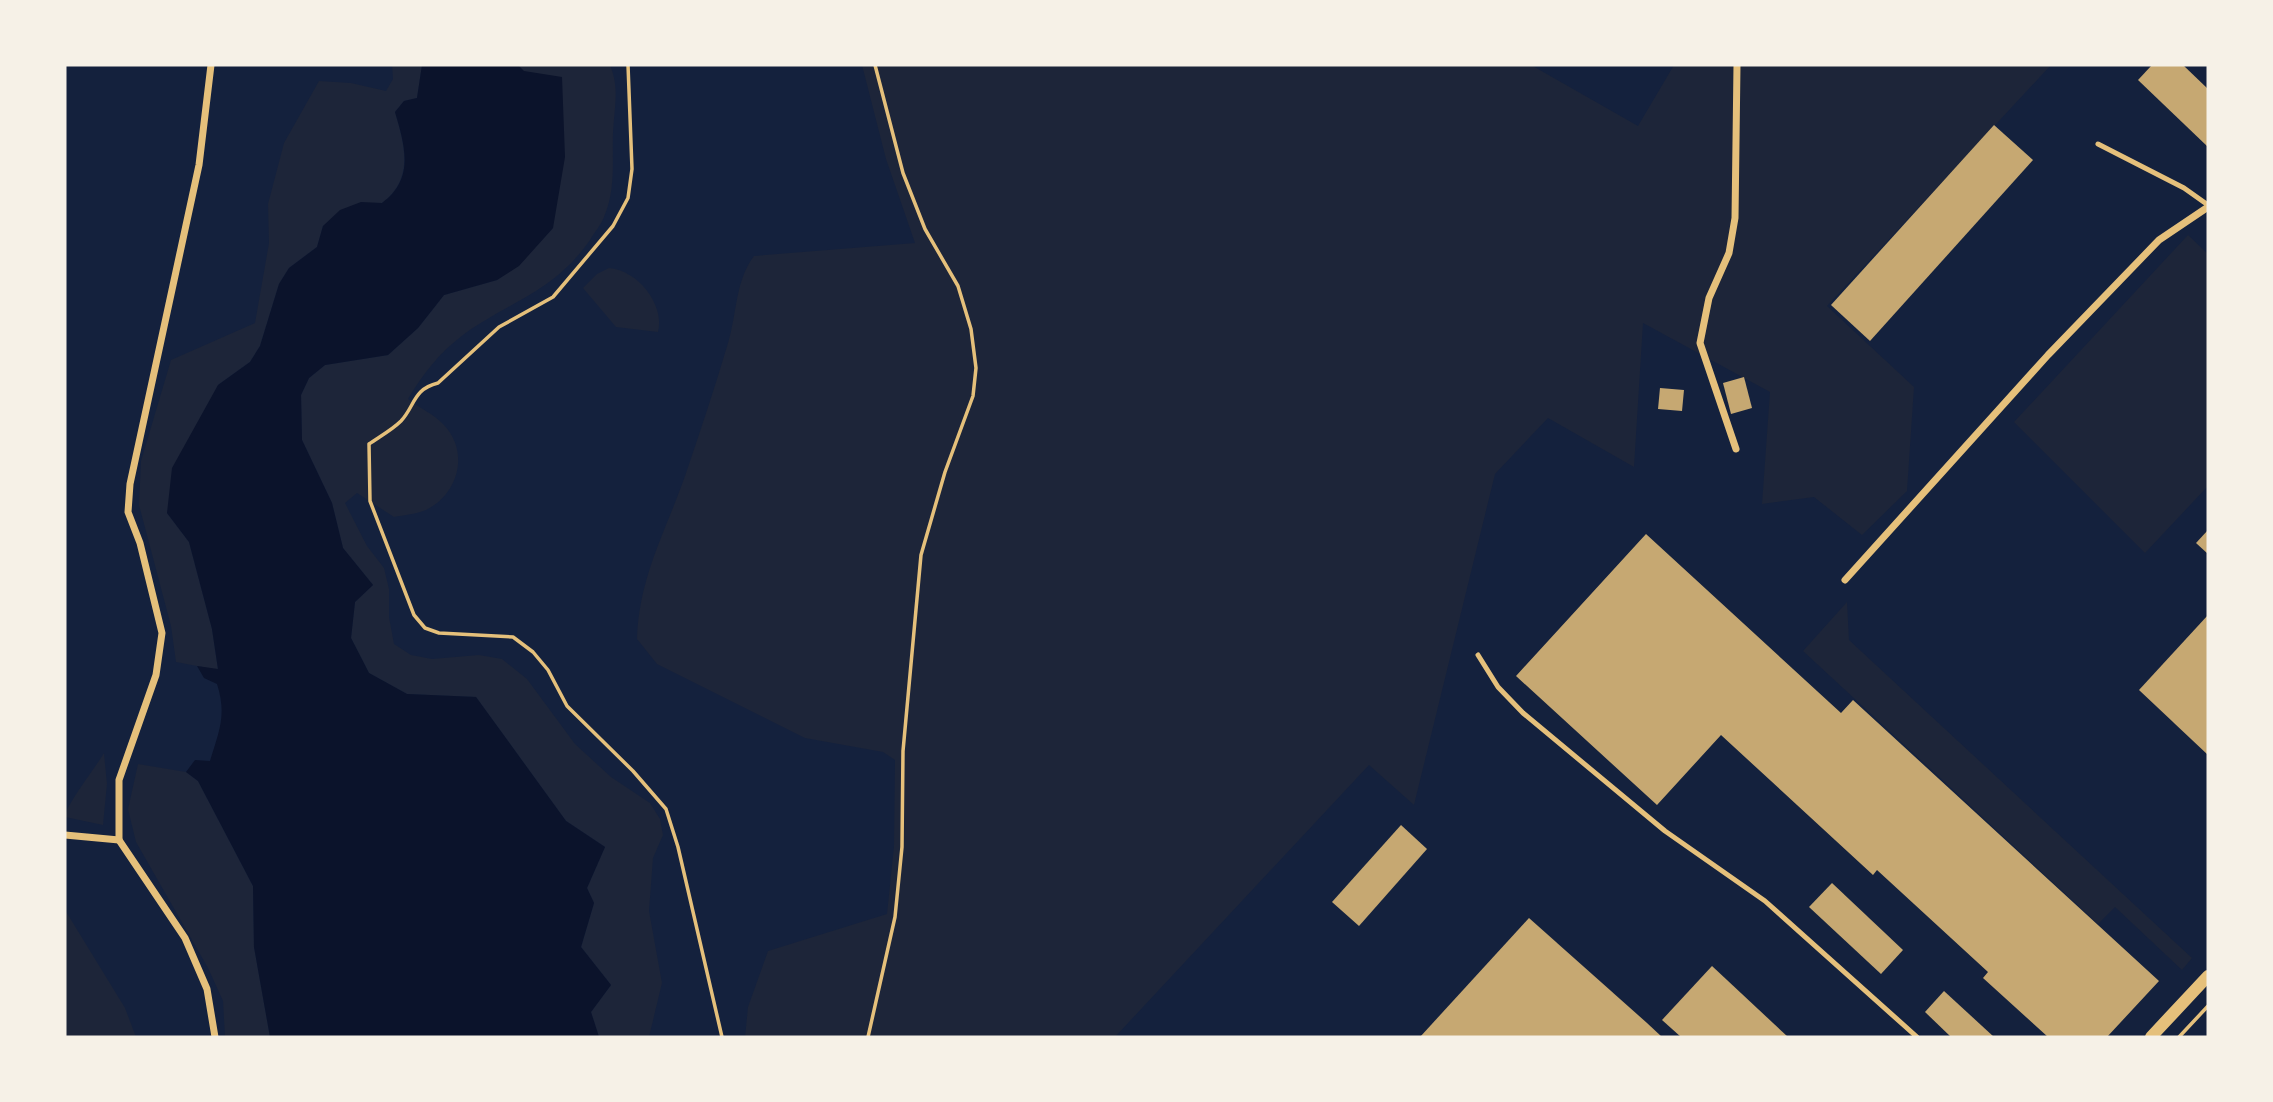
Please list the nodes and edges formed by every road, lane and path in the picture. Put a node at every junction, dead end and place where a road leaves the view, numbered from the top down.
1 (211, 65) edge
2 (628, 65) edge
3 (875, 65) edge
4 (1737, 65) edge
5 (2098, 144) dead end
6 (2208, 206) edge
7 (1736, 449) dead end
8 (1845, 580) dead end
9 (1478, 654) dead end
10 (65, 835) edge
11 (119, 840) junction
12 (2208, 976) edge
13 (2208, 1006) edge
14 (215, 1037) edge
15 (722, 1037) edge
16 (867, 1037) edge
17 (1917, 1037) edge
18 (2151, 1037) edge
19 (2179, 1037) edge

1 - 11 street
2 - 15 path
3 - 16 path
4 - 7 street
5 - 6 lane
6 - 8 street
9 - 17 lane
10 - 11 street
11 - 14 street
12 - 18 street
13 - 19 path

